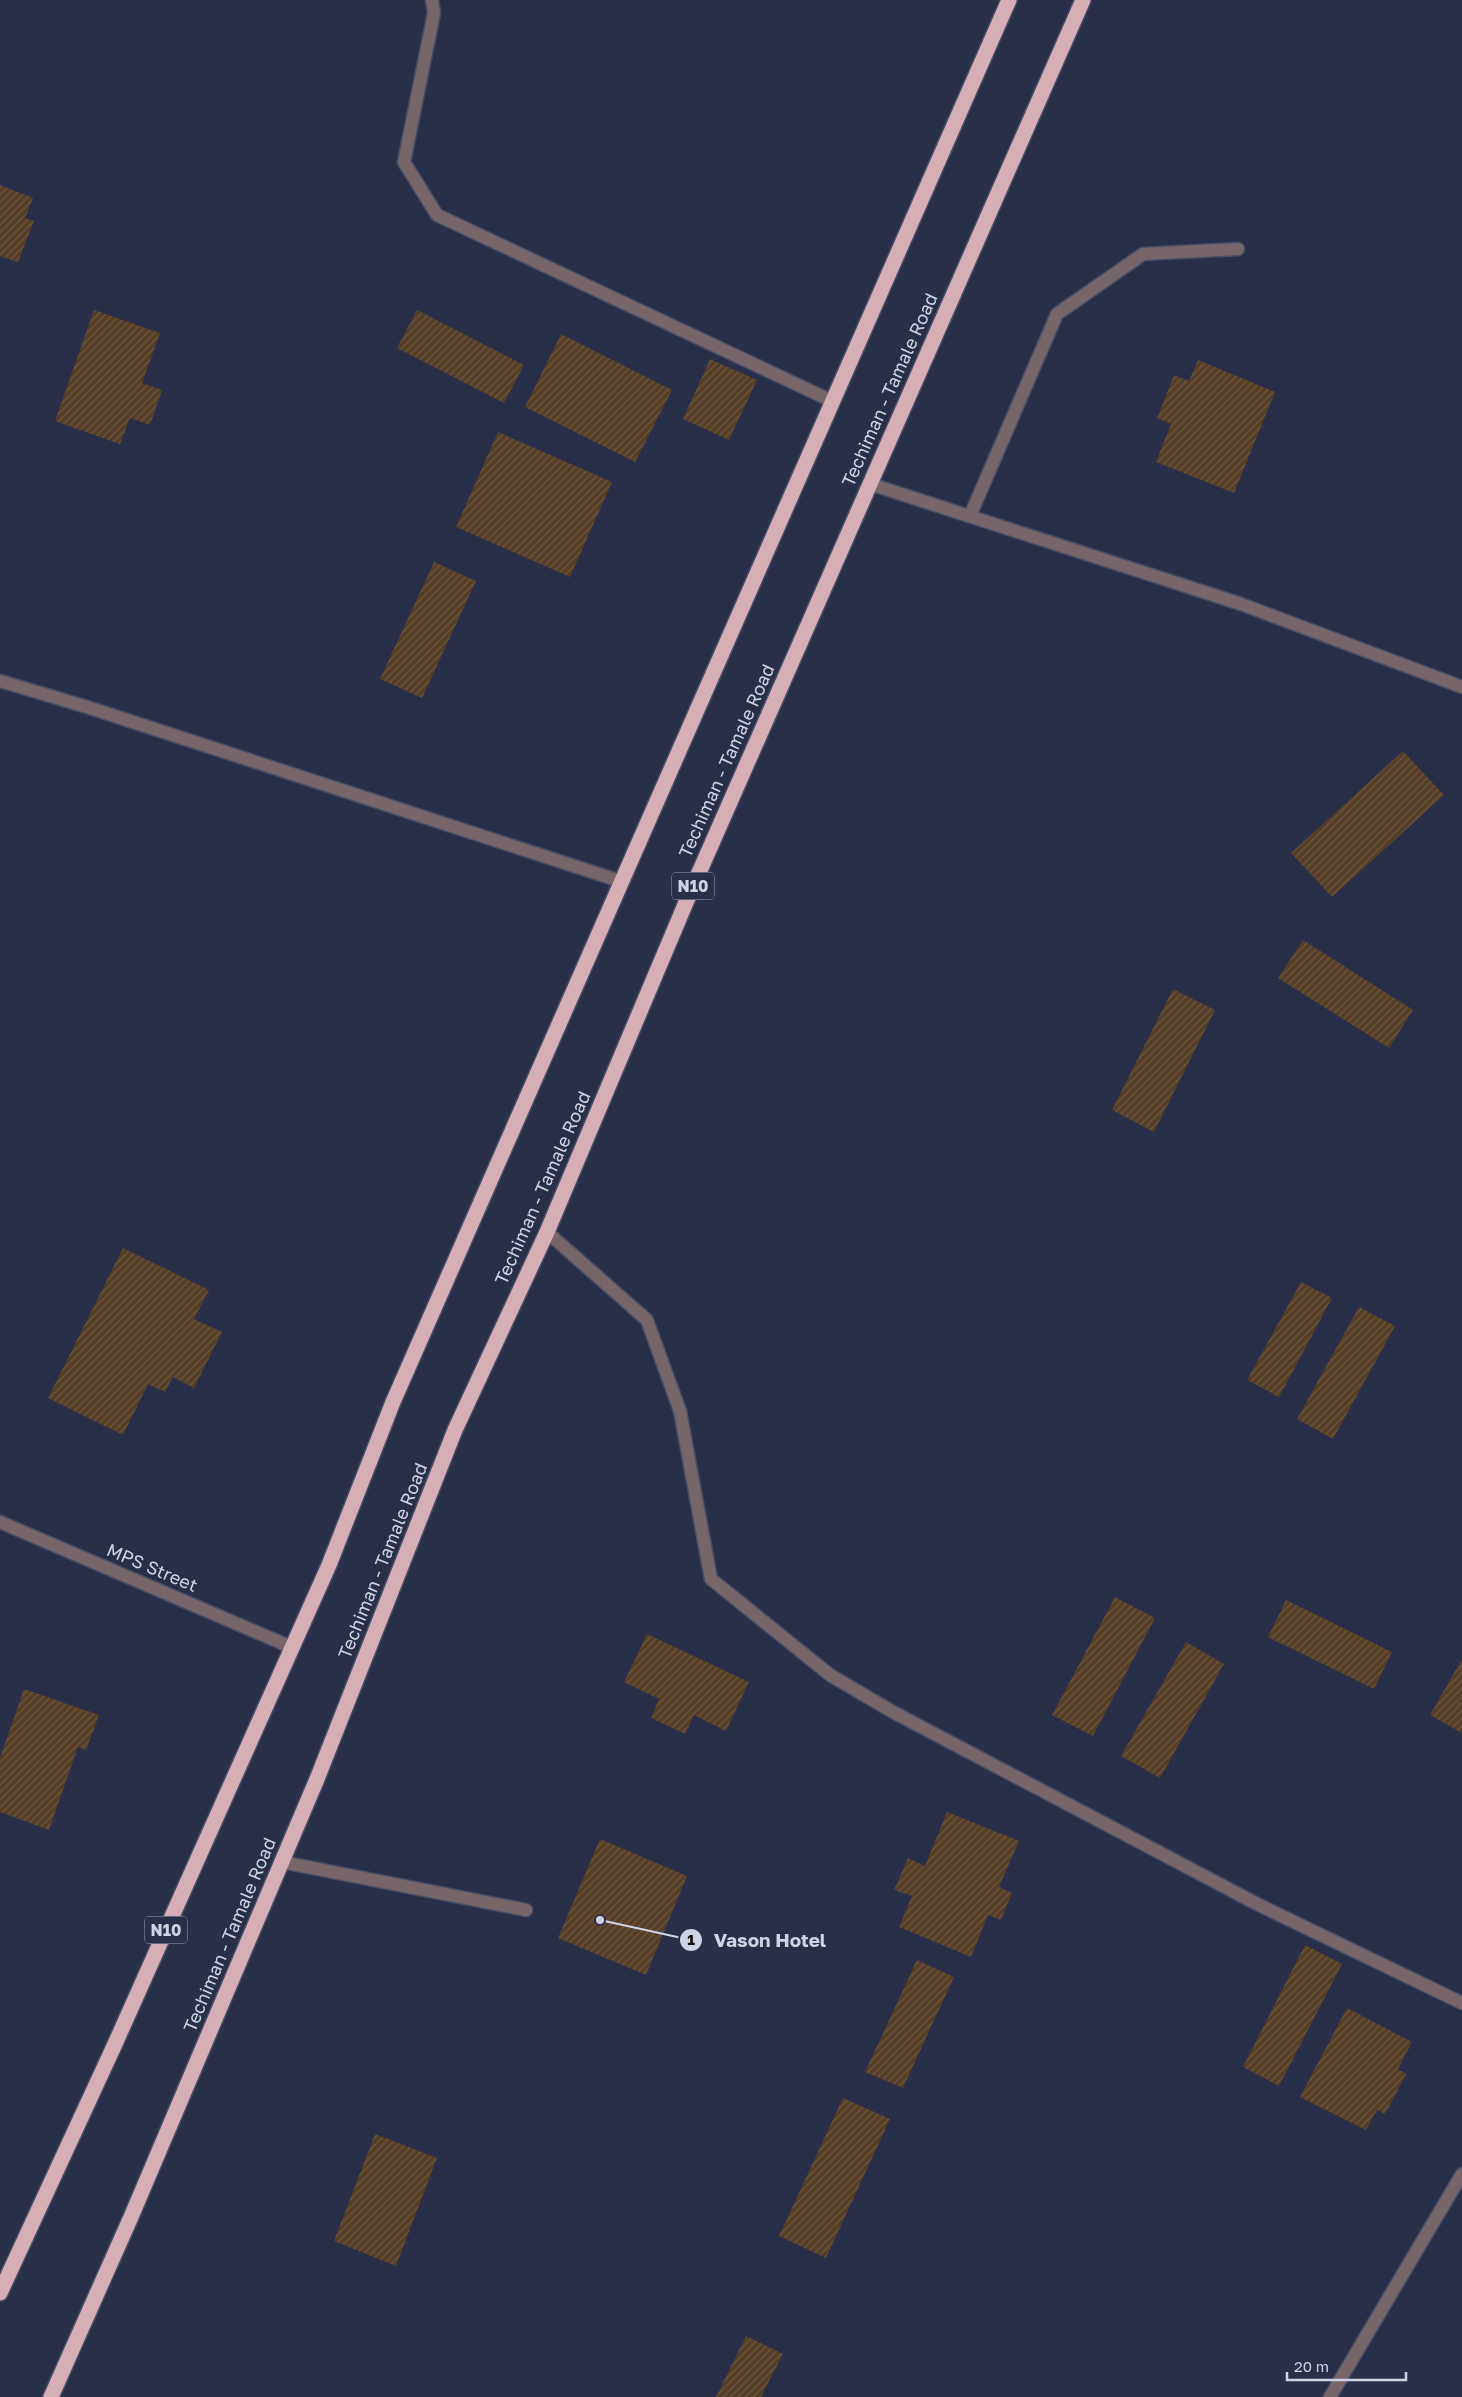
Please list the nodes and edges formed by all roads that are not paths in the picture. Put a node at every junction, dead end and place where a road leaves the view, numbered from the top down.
1 (432, 0) edge
2 (1009, 0) edge
3 (1083, 0) edge
4 (1238, 249) dead end
5 (832, 401) junction
6 (870, 484) junction
7 (970, 516) junction
8 (0, 681) edge
9 (1462, 687) edge
10 (623, 882) junction
11 (547, 1232) junction
12 (0, 1522) edge
13 (291, 1647) junction
14 (282, 1862) junction
15 (526, 1910) dead end
16 (1462, 2003) edge
17 (1462, 2174) edge
18 (0, 2293) edge
19 (51, 2397) edge
20 (1330, 2397) edge

1 - 5 street
2 - 5 highway, N10
3 - 6 highway, Techiman - Tamale Road / N10
4 - 7 street
5 - 10 highway, N10
6 - 7 street
6 - 11 highway, Techiman - Tamale Road / N10
7 - 9 street
8 - 10 street
10 - 13 highway, N10
11 - 14 highway, Techiman - Tamale Road / N10
11 - 16 street
12 - 13 street, MPS Street
13 - 18 highway, N10
14 - 15 street
14 - 19 highway, Techiman - Tamale Road / N10
17 - 20 street

